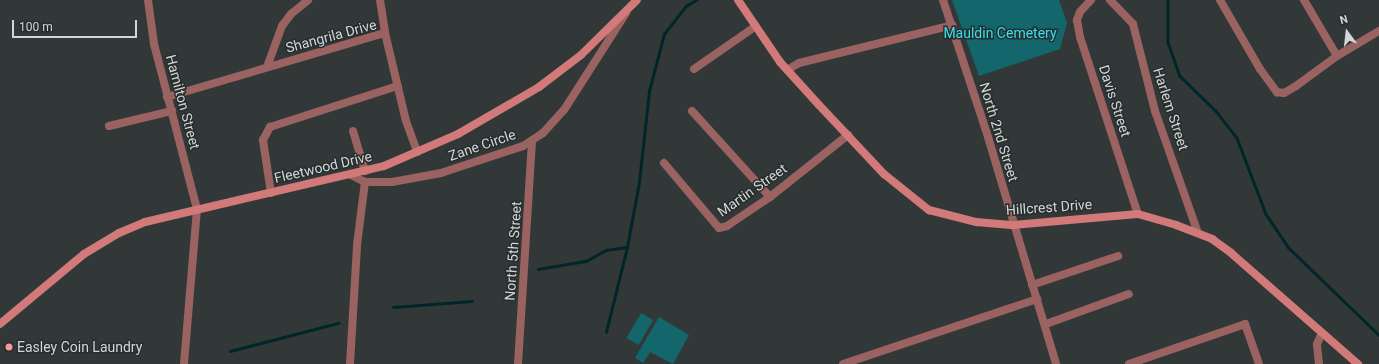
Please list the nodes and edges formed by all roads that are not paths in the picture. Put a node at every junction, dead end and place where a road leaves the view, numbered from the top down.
1 (148, 0) edge
2 (308, 0) edge
3 (380, 0) edge
4 (637, 0) edge
5 (738, 0) edge
6 (943, 0) edge
7 (1092, 0) edge
8 (1110, 0) edge
9 (1220, 0) edge
10 (1304, 0) edge
11 (628, 9) junction
12 (952, 25) junction
13 (756, 26) junction
14 (1379, 31) edge
15 (385, 34) junction
16 (1337, 56) junction
17 (267, 67) junction
18 (694, 69) dead end
19 (787, 70) junction
20 (398, 86) junction
21 (167, 97) junction
22 (172, 111) junction
23 (692, 111) dead end
24 (109, 126) dead end
25 (353, 131) dead end
26 (848, 135) junction
27 (532, 140) junction
28 (417, 152) junction
29 (664, 163) dead end
30 (365, 171) junction
31 (351, 175) junction
32 (365, 182) junction
33 (271, 193) junction
34 (770, 197) junction
35 (197, 209) junction
36 (1138, 214) junction
37 (1014, 225) junction
38 (1198, 233) junction
39 (1118, 256) dead end
40 (1032, 286) junction
41 (1130, 294) dead end
42 (1037, 299) junction
43 (0, 324) edge
44 (1046, 324) junction
45 (1322, 333) junction
46 (184, 364) edge
47 (350, 364) edge
48 (518, 364) edge
49 (843, 364) edge
50 (1056, 364) edge
51 (1129, 364) edge
52 (1259, 364) edge
53 (1319, 364) edge
54 (1358, 364) edge

1 - 21 street, Hamilton Street
2 - 17 street
3 - 15 street
4 - 11 street, Fleetwood Drive
5 - 13 street, Hillcrest Drive
6 - 12 street, North 2nd Street
7 - 36 street, Davis Street
8 - 38 street, Harlem Street
9 - 16 street
10 - 16 street
11 - 27 street, Zane Circle
11 - 28 street, Fleetwood Drive
12 - 19 street
12 - 37 street, North 2nd Street
13 - 18 street
13 - 19 street, Hillcrest Drive
14 - 16 street
15 - 17 street, Shangrila Drive
15 - 20 street, Shangrila Drive
17 - 21 street, Shangrila Drive
19 - 26 street, Hillcrest Drive
20 - 28 street, Shangrila Drive
20 - 33 street
21 - 22 street, Hamilton Street
22 - 24 street
22 - 35 street, Hamilton Street
23 - 34 street
25 - 30 street
26 - 34 street, Martin Street
26 - 37 street, Hillcrest Drive
27 - 32 street, Zane Circle
27 - 48 street, North 5th Street
28 - 30 street, Fleetwood Drive
29 - 34 street, Martin Street
30 - 31 street, Fleetwood Drive
31 - 32 street, Zane Circle
31 - 33 street, Fleetwood Drive
32 - 47 street
33 - 35 street, Fleetwood Drive
35 - 43 street, Fleetwood Drive
35 - 46 street, Hamilton Street
36 - 37 street, Hillcrest Drive
36 - 38 street, Hillcrest Drive
37 - 40 street, North 2nd Street
38 - 45 street, Hillcrest Drive
39 - 40 street
40 - 42 street, North 2nd Street
41 - 44 street
42 - 44 street, North 2nd Street
42 - 49 street
44 - 50 street, North 2nd Street
45 - 53 street
45 - 54 street, Hillcrest Drive
51 - 52 street

